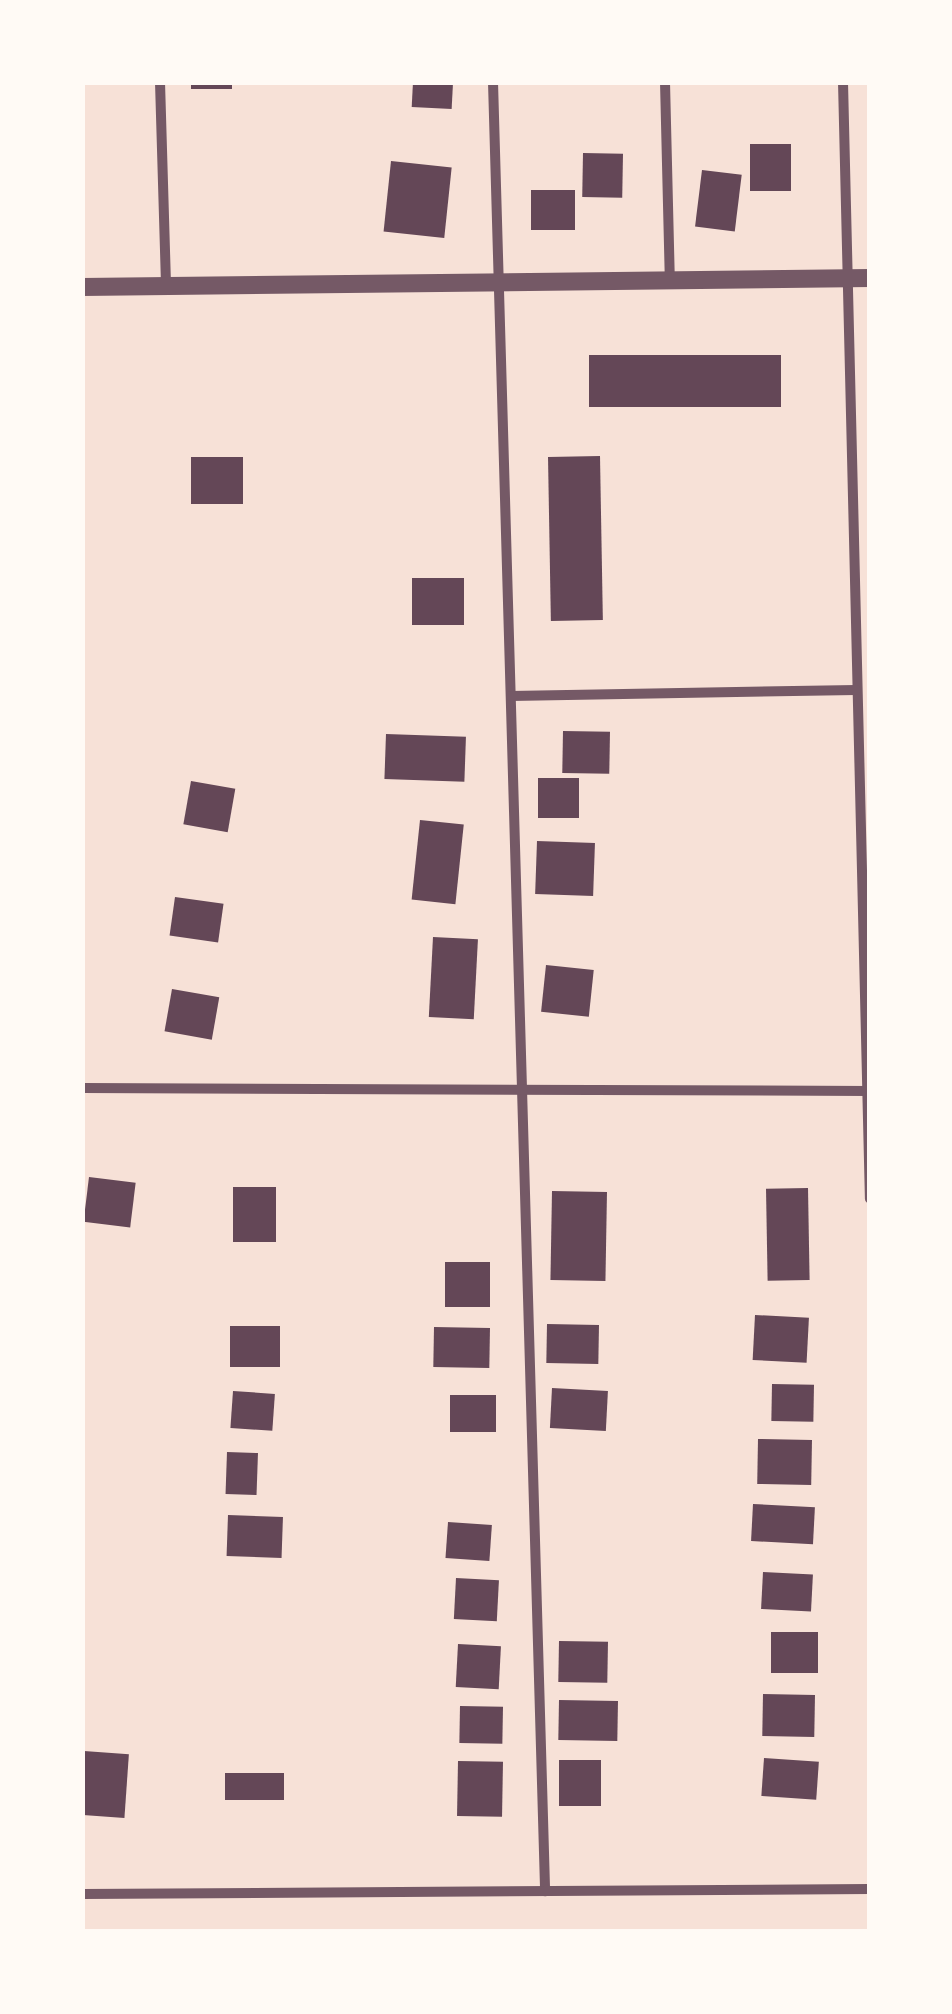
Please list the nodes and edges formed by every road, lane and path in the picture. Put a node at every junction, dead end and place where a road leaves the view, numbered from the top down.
1 (160, 82) edge
2 (493, 82) edge
3 (664, 82) edge
4 (842, 82) edge
5 (845, 278) junction
6 (870, 278) edge
7 (670, 280) junction
8 (499, 282) junction
9 (166, 286) junction
10 (82, 287) edge
11 (856, 690) junction
12 (511, 696) junction
13 (82, 1088) edge
14 (522, 1089) junction
15 (868, 1091) edge
16 (870, 1199) edge
17 (870, 1889) edge
18 (544, 1892) junction
19 (82, 1894) edge

1 - 9 street
2 - 8 street
3 - 7 street
4 - 5 street
5 - 6 street
5 - 7 street
5 - 11 street
7 - 8 street
8 - 9 street
8 - 12 street
9 - 10 street
11 - 12 street
11 - 15 street
12 - 14 street
13 - 14 street
14 - 15 street
14 - 18 street
15 - 16 street
17 - 18 street
18 - 19 street

